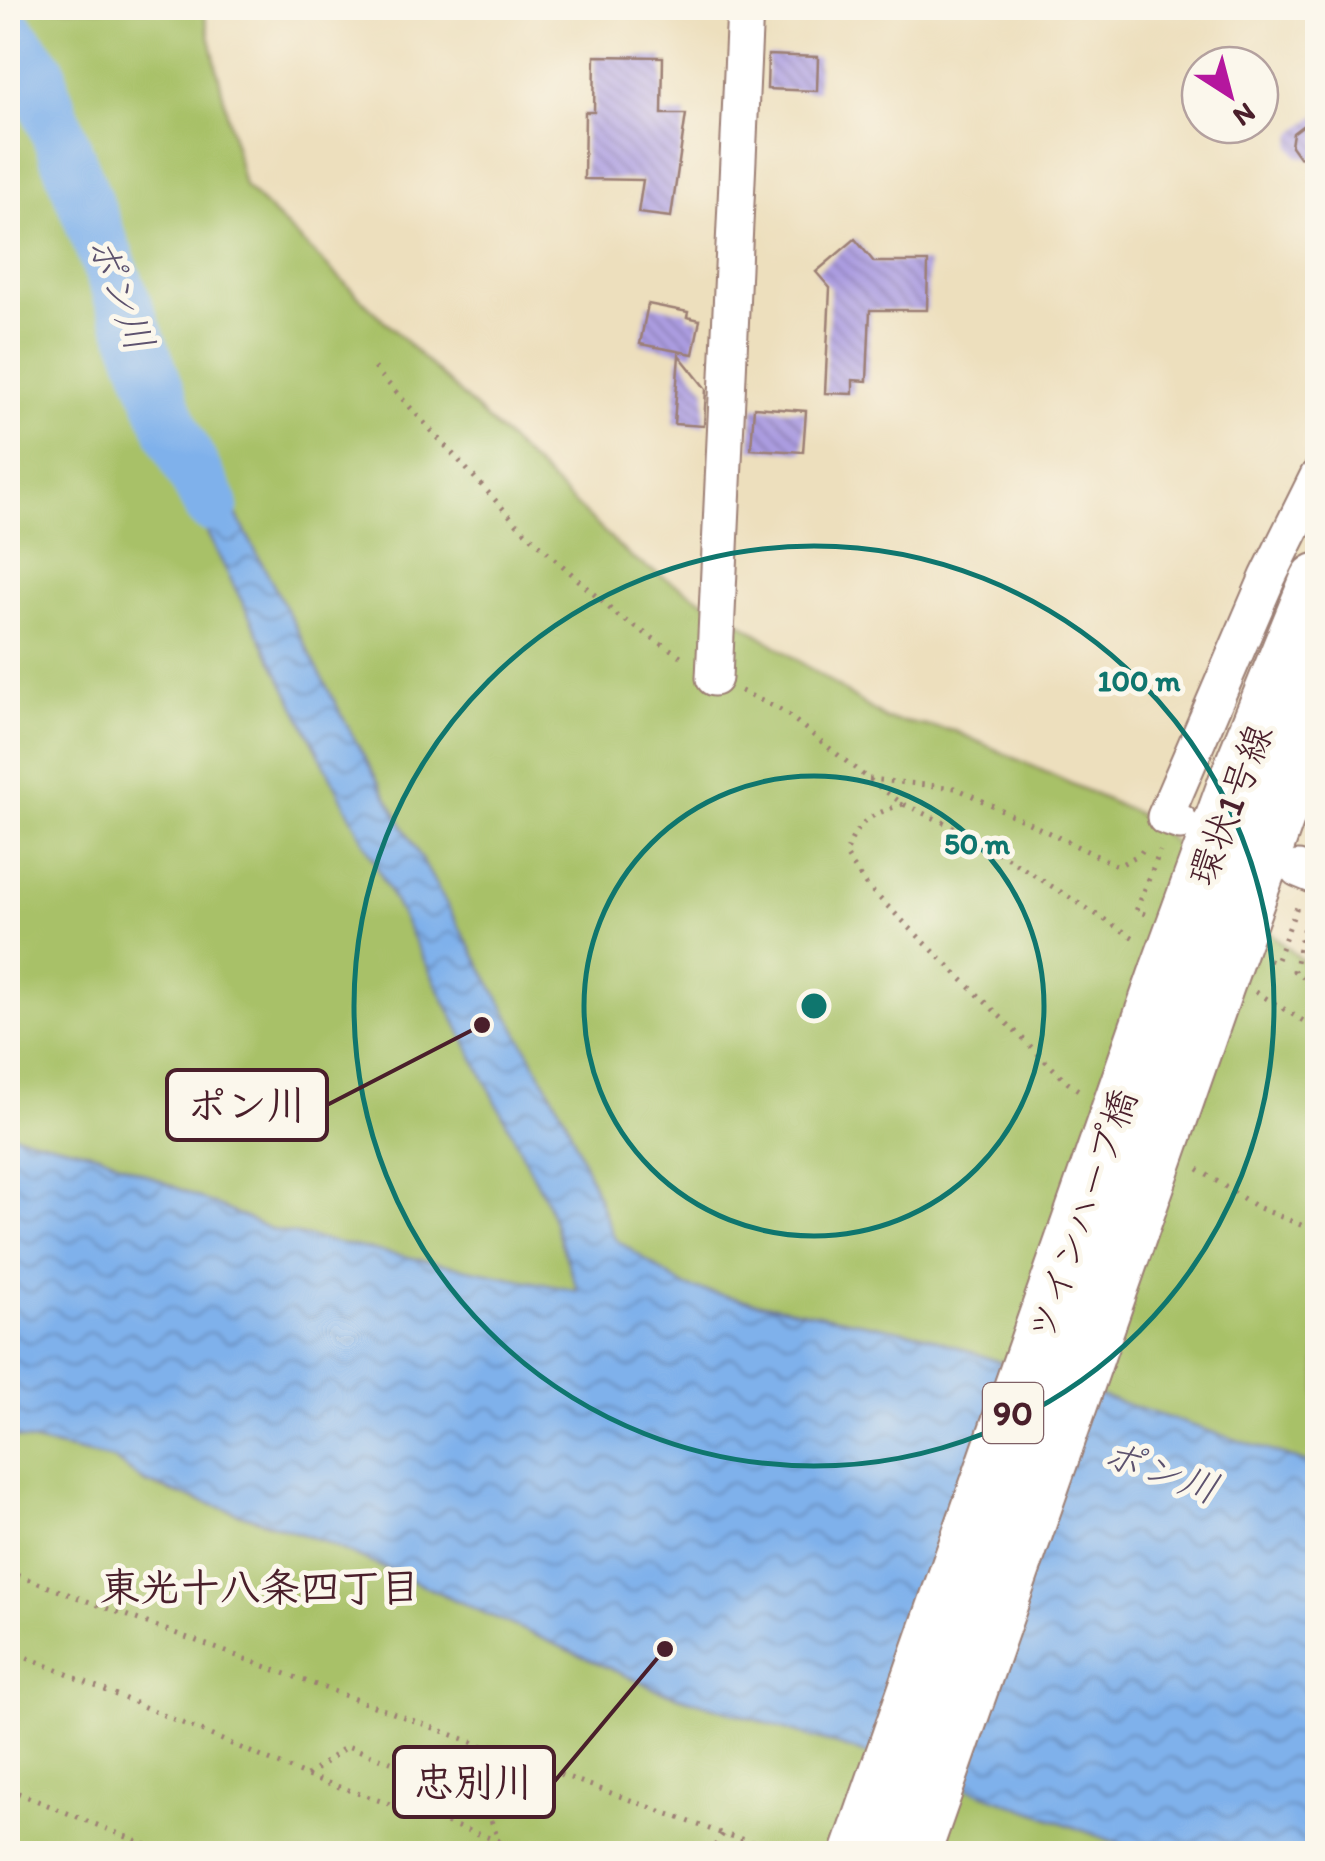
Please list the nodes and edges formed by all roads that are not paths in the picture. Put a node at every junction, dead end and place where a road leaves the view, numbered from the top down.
1 (745, 8) edge
2 (1318, 476) edge
3 (1318, 582) edge
4 (714, 678) dead end
5 (1318, 701) edge
6 (1172, 820) road end
7 (1208, 983) junction
8 (860, 1854) edge
9 (912, 1854) edge

1 - 4 street
2 - 6 street
3 - 7 main road, 環状1号線 / 90
5 - 7 main road, 環状1号線 / 90
7 - 8 main road, ツインハープ橋 / 90, bridge
7 - 9 main road, ツインハープ橋 / 90, bridge

